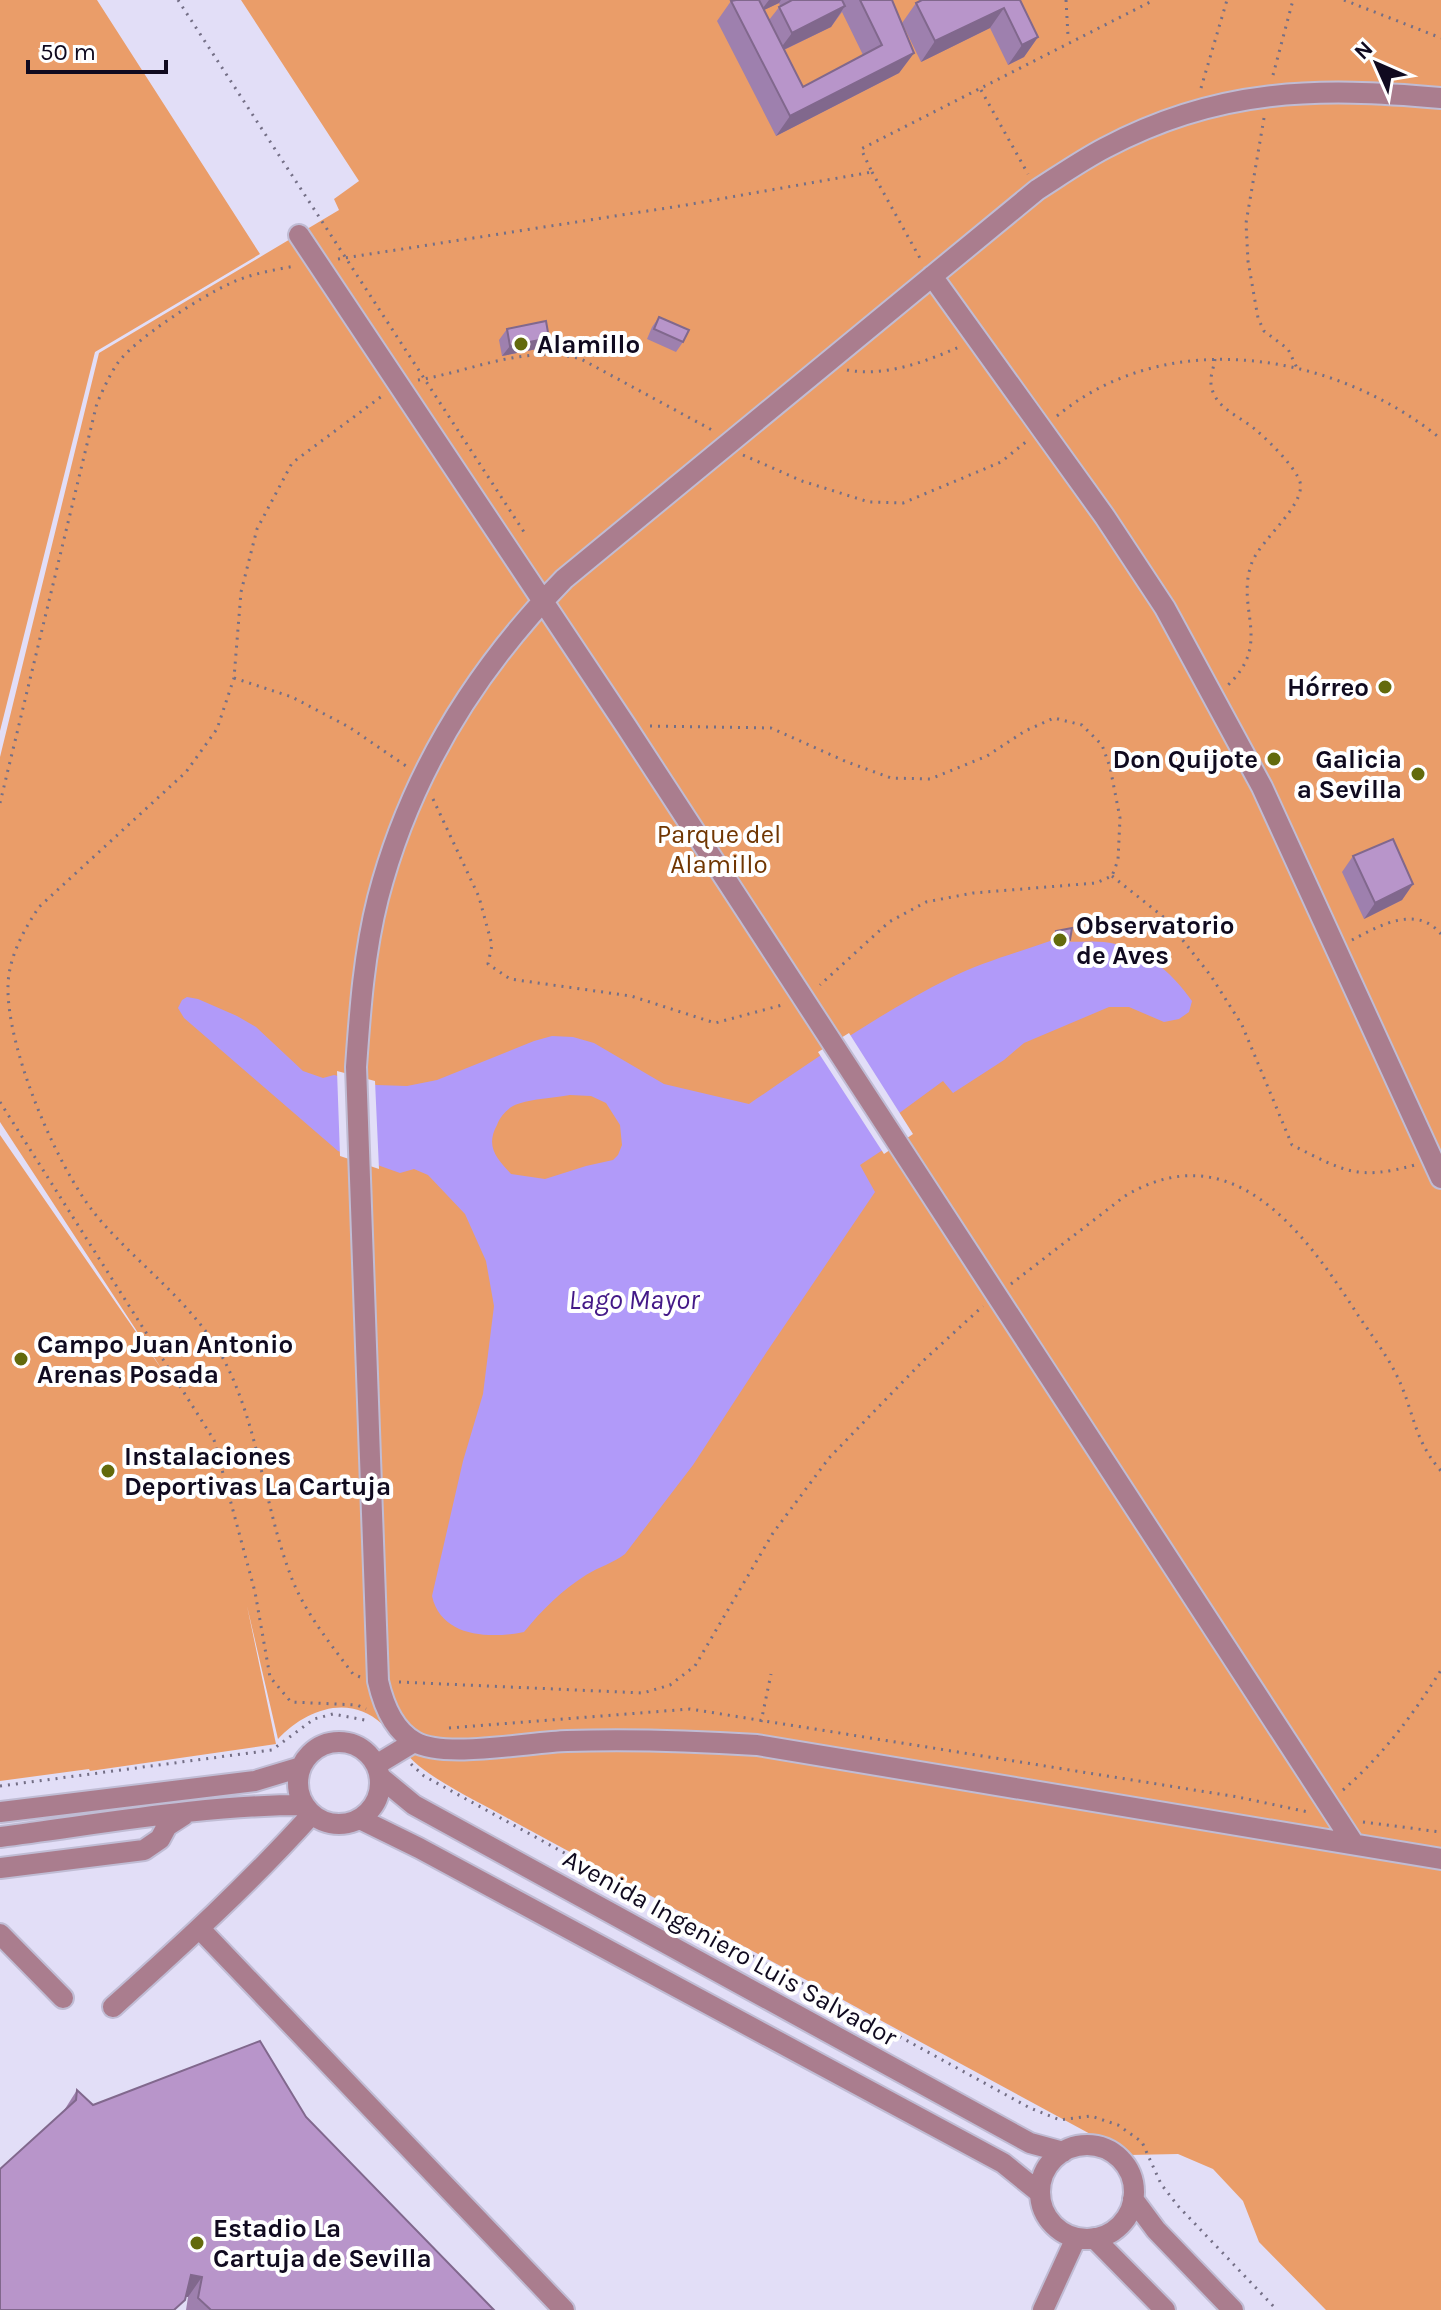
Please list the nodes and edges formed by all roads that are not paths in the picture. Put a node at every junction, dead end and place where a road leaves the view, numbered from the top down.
1 (1441, 98) edge
2 (299, 235) dead end
3 (932, 276) junction
4 (543, 600) junction
5 (1441, 1178) edge
6 (414, 1742) junction
7 (301, 1767) junction
8 (378, 1771) junction
9 (308, 1810) junction
10 (0, 1812) edge
11 (187, 1813) junction
12 (360, 1819) junction
13 (0, 1837) edge
14 (1354, 1844) junction
15 (1441, 1859) edge
16 (0, 1868) edge
17 (200, 1929) junction
18 (0, 1934) edge
19 (63, 1998) dead end
20 (113, 2007) dead end
21 (1063, 2152) junction
22 (1040, 2193) junction
23 (1133, 2199) junction
24 (1085, 2238) junction
25 (564, 2310) edge
26 (1043, 2310) edge
27 (1165, 2310) edge
28 (1233, 2310) edge

1 - 3 street
2 - 4 street
3 - 4 street
3 - 5 street
4 - 6 street
4 - 14 street
6 - 8 street
6 - 14 street
7 - 8 street
7 - 9 street
7 - 10 street
8 - 12 street
8 - 21 street, Avenida Ingeniero Luis Salvador
9 - 11 street
9 - 12 street
9 - 17 street
11 - 13 street
11 - 16 street
12 - 22 street
14 - 15 street
17 - 20 street
17 - 25 street
18 - 19 street
21 - 22 street
21 - 23 street
22 - 24 street
23 - 24 street
23 - 28 street
24 - 26 street
24 - 27 street

